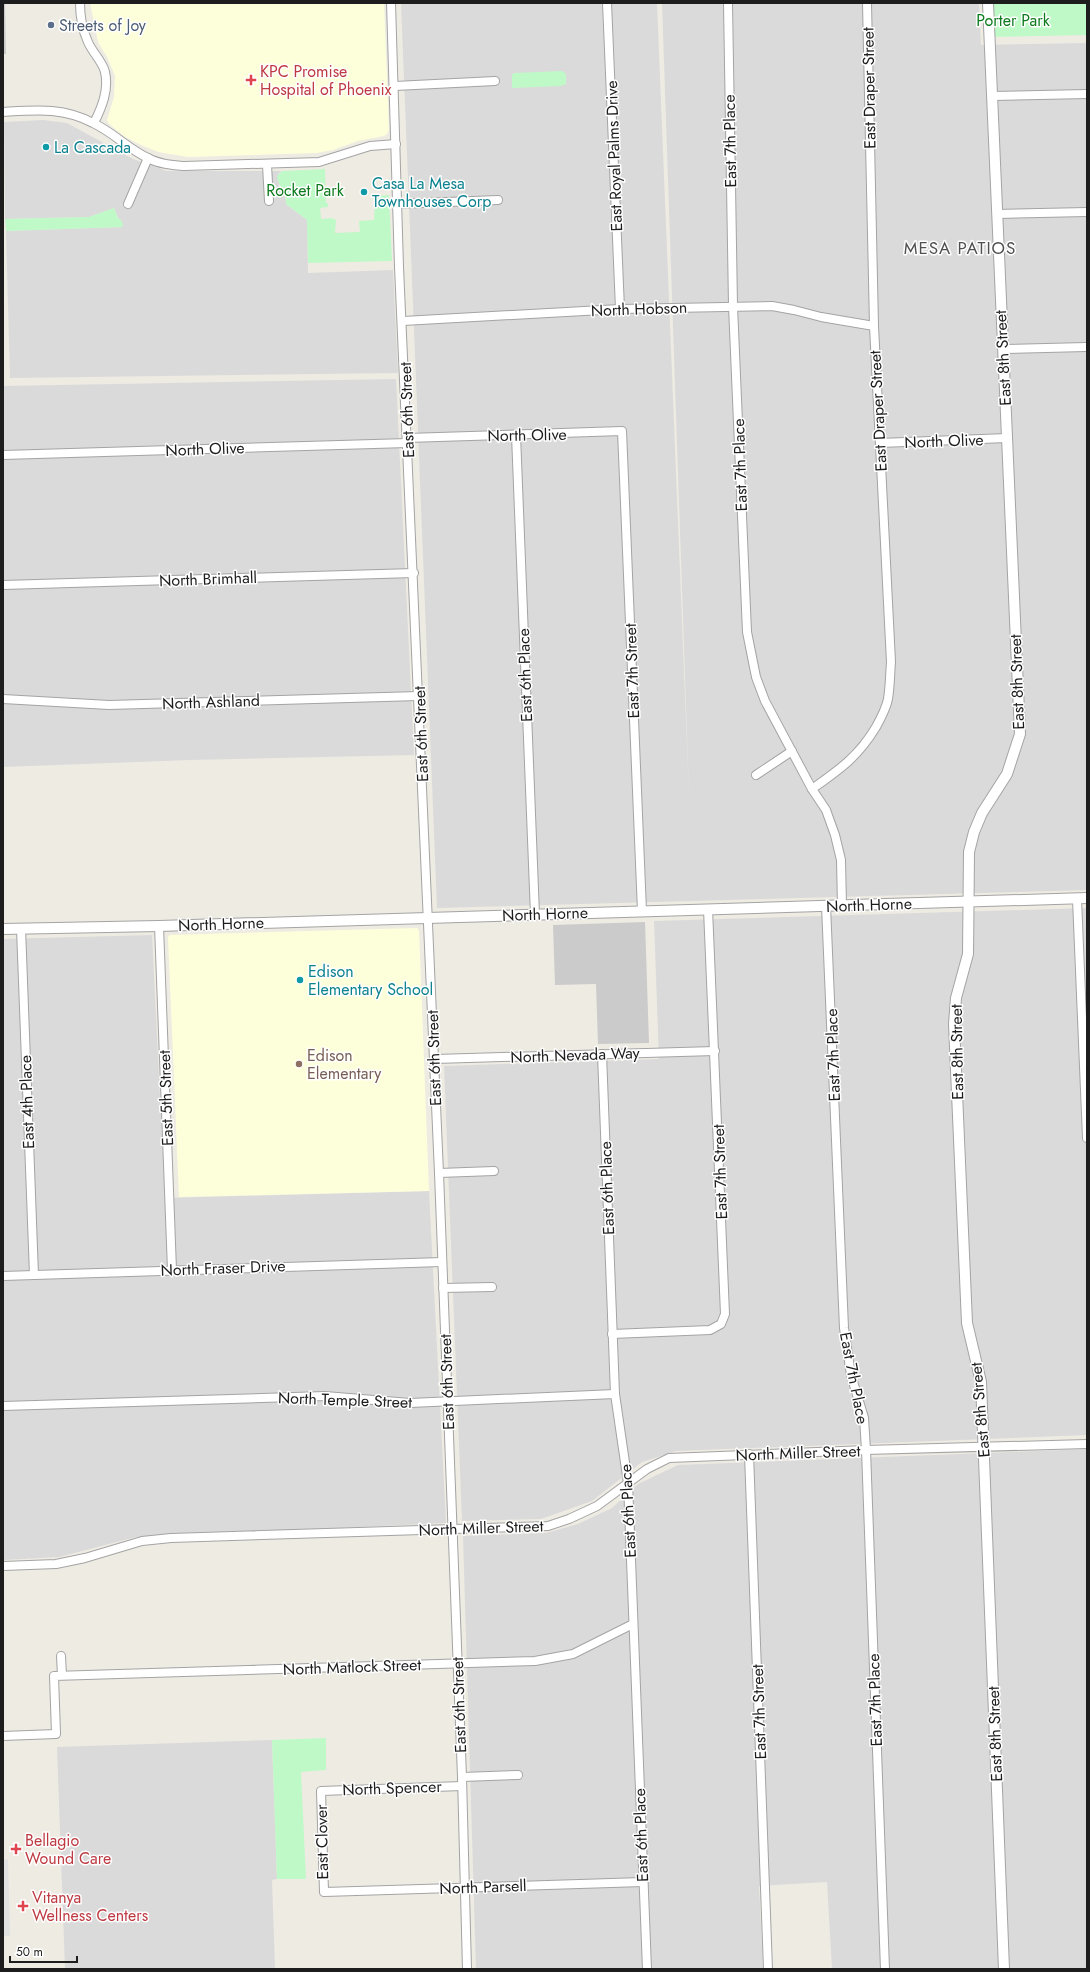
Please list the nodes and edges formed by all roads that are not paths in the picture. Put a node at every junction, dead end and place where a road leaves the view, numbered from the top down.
1 (80, 3) edge
2 (391, 3) edge
3 (608, 3) edge
4 (728, 3) edge
5 (867, 3) edge
6 (988, 3) edge
7 (495, 81) dead end
8 (395, 86) junction
9 (1087, 94) edge
10 (992, 96) junction
11 (3, 112) edge
12 (94, 123) junction
13 (396, 144) junction
14 (148, 158) junction
15 (267, 165) junction
16 (498, 200) dead end
17 (269, 202) dead end
18 (128, 204) dead end
19 (398, 204) junction
20 (1087, 212) edge
21 (997, 214) junction
22 (733, 306) junction
23 (620, 309) junction
24 (403, 321) junction
25 (874, 326) junction
26 (1086, 347) dead end
27 (1003, 349) junction
28 (622, 431) joint
29 (516, 435) junction
30 (1007, 438) junction
31 (407, 440) junction
32 (880, 443) junction
33 (3, 455) edge
34 (414, 573) junction
35 (3, 585) edge
36 (419, 696) junction
37 (3, 699) edge
38 (792, 751) junction
39 (756, 774) dead end
40 (812, 789) junction
41 (1082, 899) edge
42 (968, 902) junction
43 (826, 906) junction
44 (842, 906) junction
45 (708, 909) junction
46 (642, 911) junction
47 (535, 914) junction
48 (429, 918) junction
49 (159, 926) junction
50 (21, 928) junction
51 (3, 929) edge
52 (715, 1051) junction
53 (602, 1054) junction
54 (434, 1059) junction
55 (1087, 1138) edge
56 (494, 1171) dead end
57 (439, 1173) junction
58 (442, 1262) junction
59 (172, 1270) junction
60 (34, 1275) junction
61 (3, 1276) edge
62 (492, 1287) dead end
63 (443, 1288) junction
64 (612, 1334) junction
65 (614, 1394) junction
66 (447, 1400) junction
67 (3, 1406) edge
68 (1087, 1444) edge
69 (984, 1448) junction
70 (866, 1450) junction
71 (749, 1454) junction
72 (628, 1483) junction
73 (452, 1529) junction
74 (3, 1566) edge
75 (633, 1624) junction
76 (61, 1656) dead end
77 (457, 1664) junction
78 (62, 1675) junction
79 (3, 1736) edge
80 (518, 1775) dead end
81 (462, 1777) junction
82 (462, 1786) junction
83 (321, 1791) joint
84 (643, 1882) junction
85 (466, 1888) junction
86 (324, 1892) joint
87 (467, 1969) edge
88 (647, 1969) edge
89 (768, 1969) edge
90 (885, 1969) edge
91 (1004, 1969) edge

1 - 12 street
2 - 8 street, East 6th Street
3 - 23 street, East Royal Palms Drive
4 - 22 street, East 7th Place
5 - 25 street, East Draper Street
6 - 10 street, East 8th Street
7 - 8 street
8 - 13 street, East 6th Street
9 - 10 street
10 - 21 street, East 8th Street
11 - 12 street
12 - 14 street
13 - 15 street
13 - 19 street, East 6th Street
14 - 15 street
14 - 18 street
15 - 17 street
16 - 19 street
19 - 24 street, East 6th Street
20 - 21 street
21 - 27 street, East 8th Street
22 - 23 street, North Hobson
22 - 25 street, North Hobson
22 - 38 street, East 7th Place
23 - 24 street, North Hobson
24 - 31 street, East 6th Street
25 - 32 street, East Draper Street
26 - 27 street
27 - 30 street, East 8th Street
28 - 29 street, North Olive
28 - 46 street, East 7th Street
29 - 31 street, North Olive
29 - 47 street, East 6th Place
30 - 32 street, North Olive
30 - 42 street, East 8th Street
31 - 33 street, North Olive
31 - 34 street, East 6th Street
32 - 40 street, East Draper Street
34 - 35 street, North Brimhall
34 - 36 street, East 6th Street
36 - 37 street, North Ashland
36 - 48 street, East 6th Street
38 - 39 street
38 - 40 street, East 7th Place
40 - 44 street, East 7th Place
41 - 42 street, North Horne
41 - 55 street
42 - 44 street, North Horne
42 - 69 street, East 8th Street
43 - 44 street, North Horne
43 - 45 street, North Horne
43 - 70 street, East 7th Place
45 - 46 street, North Horne
45 - 52 street, East 7th Street
46 - 47 street, North Horne
47 - 48 street, North Horne
48 - 49 street, North Horne
48 - 54 street, East 6th Street
49 - 50 street, North Horne
49 - 59 street, East 5th Street
50 - 51 street, North Horne
50 - 60 street, East 4th Place
52 - 53 street, North Nevada Way
52 - 64 street, East 7th Street
53 - 54 street, North Nevada Way
53 - 64 street, East 6th Place
54 - 57 street, East 6th Street
56 - 57 street
57 - 58 street, East 6th Street
58 - 59 street, North Fraser Drive
58 - 63 street, East 6th Street
59 - 60 street, North Fraser Drive
60 - 61 street, North Fraser Drive
62 - 63 street
63 - 66 street, East 6th Street
64 - 65 street, East 6th Place
65 - 66 street, North Temple Street
65 - 72 street, East 6th Place
66 - 67 street, North Temple Street
66 - 73 street, East 6th Street
68 - 69 street, North Miller Street
69 - 70 street, North Miller Street
69 - 91 street, East 8th Street
70 - 71 street, North Miller Street
70 - 90 street, East 7th Place
71 - 72 street, North Miller Street
71 - 89 street, East 7th Street
72 - 73 street, North Miller Street
72 - 75 street, East 6th Place
73 - 74 street, North Miller Street
73 - 77 street, East 6th Street
75 - 77 street, North Matlock Street
75 - 84 street, East 6th Place
76 - 78 street
77 - 78 street, North Matlock Street
77 - 81 street, East 6th Street
78 - 79 street
80 - 81 street
81 - 82 street, East 6th Street
82 - 83 street, North Spencer
82 - 85 street, East 6th Street
83 - 86 street, East Clover
84 - 85 street, North Parsell
84 - 88 street, East 6th Place
85 - 86 street, North Parsell
85 - 87 street, East 6th Street

